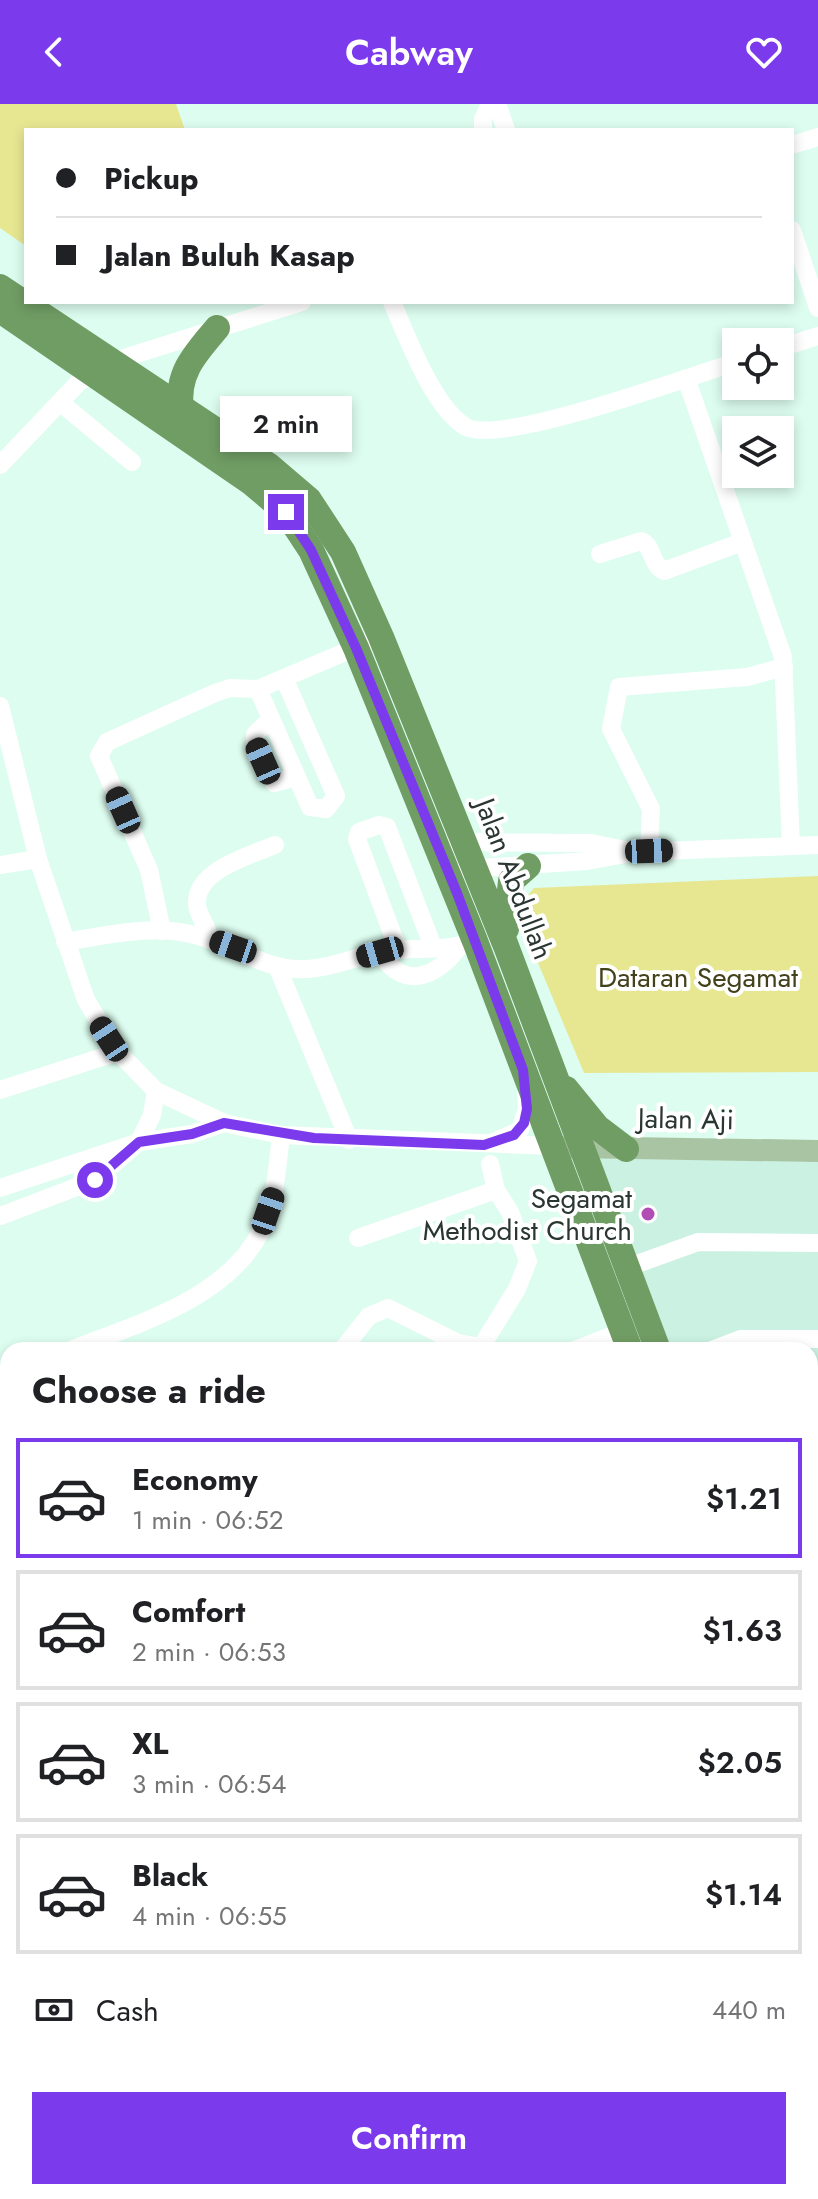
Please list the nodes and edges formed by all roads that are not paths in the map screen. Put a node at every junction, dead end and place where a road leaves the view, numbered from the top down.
1 (490, 104) edge
2 (497, 104) edge
3 (483, 128) edge
4 (505, 128) edge
5 (818, 137) edge
6 (794, 144) edge
7 (794, 236) edge
8 (0, 287) edge
9 (295, 304) edge
10 (393, 304) edge
11 (818, 308) edge
12 (0, 310) edge
13 (217, 328) junction
14 (818, 336) edge
15 (794, 344) edge
16 (722, 366) edge
17 (101, 368) junction
18 (686, 378) junction
19 (61, 403) junction
20 (181, 408) junction
21 (132, 462) dead end
22 (1, 468) edge
23 (742, 542) junction
24 (600, 554) dead end
25 (381, 637) junction
26 (356, 648) junction
27 (784, 667) junction
28 (284, 678) junction
29 (258, 689) junction
30 (0, 706) edge
31 (465, 841) junction
32 (436, 843) junction
33 (275, 845) dead end
34 (818, 845) edge
35 (791, 846) junction
36 (642, 851) junction
37 (38, 859) junction
38 (0, 865) edge
39 (528, 866) junction
40 (476, 868) junction
41 (447, 870) junction
42 (162, 931) junction
43 (208, 939) junction
44 (65, 942) junction
45 (467, 944) junction
46 (506, 946) junction
47 (433, 947) junction
48 (389, 951) junction
49 (277, 966) junction
50 (118, 1052) junction
51 (547, 1059) junction
52 (523, 1070) junction
53 (0, 1090) edge
54 (156, 1091) junction
55 (224, 1123) junction
56 (281, 1135) junction
57 (349, 1140) junction
58 (139, 1142) junction
59 (484, 1145) junction
60 (553, 1146) junction
61 (580, 1147) junction
62 (626, 1149) junction
63 (818, 1151) edge
64 (490, 1164) dead end
65 (0, 1188) edge
66 (496, 1190) junction
67 (0, 1216) edge
68 (358, 1238) dead end
69 (818, 1243) edge
70 (626, 1268) junction
71 (818, 1339) edge
72 (627, 1340) edge
73 (90, 1342) edge
74 (348, 1342) edge
75 (456, 1342) edge
76 (484, 1342) edge
77 (655, 1342) edge
78 (780, 1342) edge

1 - 3 street
2 - 4 street
5 - 6 street
7 - 11 street
8 - 17 highway
9 - 13 street
10 - 18 street
12 - 17 highway
13 - 17 street
13 - 20 highway
14 - 15 street
16 - 18 street
17 - 19 street
17 - 20 highway, Jalan Abdullah
17 - 26 highway, Jalan Abdullah
18 - 23 street
19 - 21 street
19 - 22 street
20 - 25 highway, Jalan Abdullah
23 - 24 street
23 - 27 street
25 - 26 street
25 - 31 highway, Jalan Abdullah
26 - 28 street
26 - 32 highway, Jalan Abdullah
27 - 35 street
27 - 36 street
28 - 29 street
28 - 29 street
29 - 42 street
30 - 37 street
31 - 32 street
31 - 36 street
31 - 40 highway, Jalan Abdullah
32 - 41 highway, Jalan Abdullah
33 - 43 street
34 - 35 street
35 - 36 street
36 - 39 street
37 - 38 street
37 - 44 street
39 - 40 street
39 - 46 highway
40 - 41 street
40 - 46 highway, Jalan Abdullah
41 - 45 highway, Jalan Abdullah
42 - 43 street
42 - 44 street
43 - 49 street
44 - 50 street
45 - 47 street
45 - 48 street
45 - 52 highway, Jalan Abdullah
46 - 51 highway, Jalan Abdullah
47 - 48 street
47 - 48 street
48 - 49 street
49 - 57 street
50 - 53 street
50 - 54 street
51 - 61 highway, Jalan Abdullah
51 - 62 highway
52 - 59 street
52 - 60 highway, Jalan Abdullah
54 - 55 street
54 - 58 street
55 - 56 street
55 - 58 street
56 - 57 street
56 - 73 street
57 - 59 street
58 - 65 street
58 - 67 street
59 - 60 street
60 - 61 main road, Jalan Aji
60 - 72 highway, Jalan Abdullah
61 - 62 main road, Jalan Aji
61 - 70 highway, Jalan Abdullah
62 - 63 main road, Jalan Aji
64 - 66 street
66 - 68 street
66 - 76 street
69 - 70 street
70 - 77 highway, Jalan Abdullah
71 - 78 street
74 - 75 street

